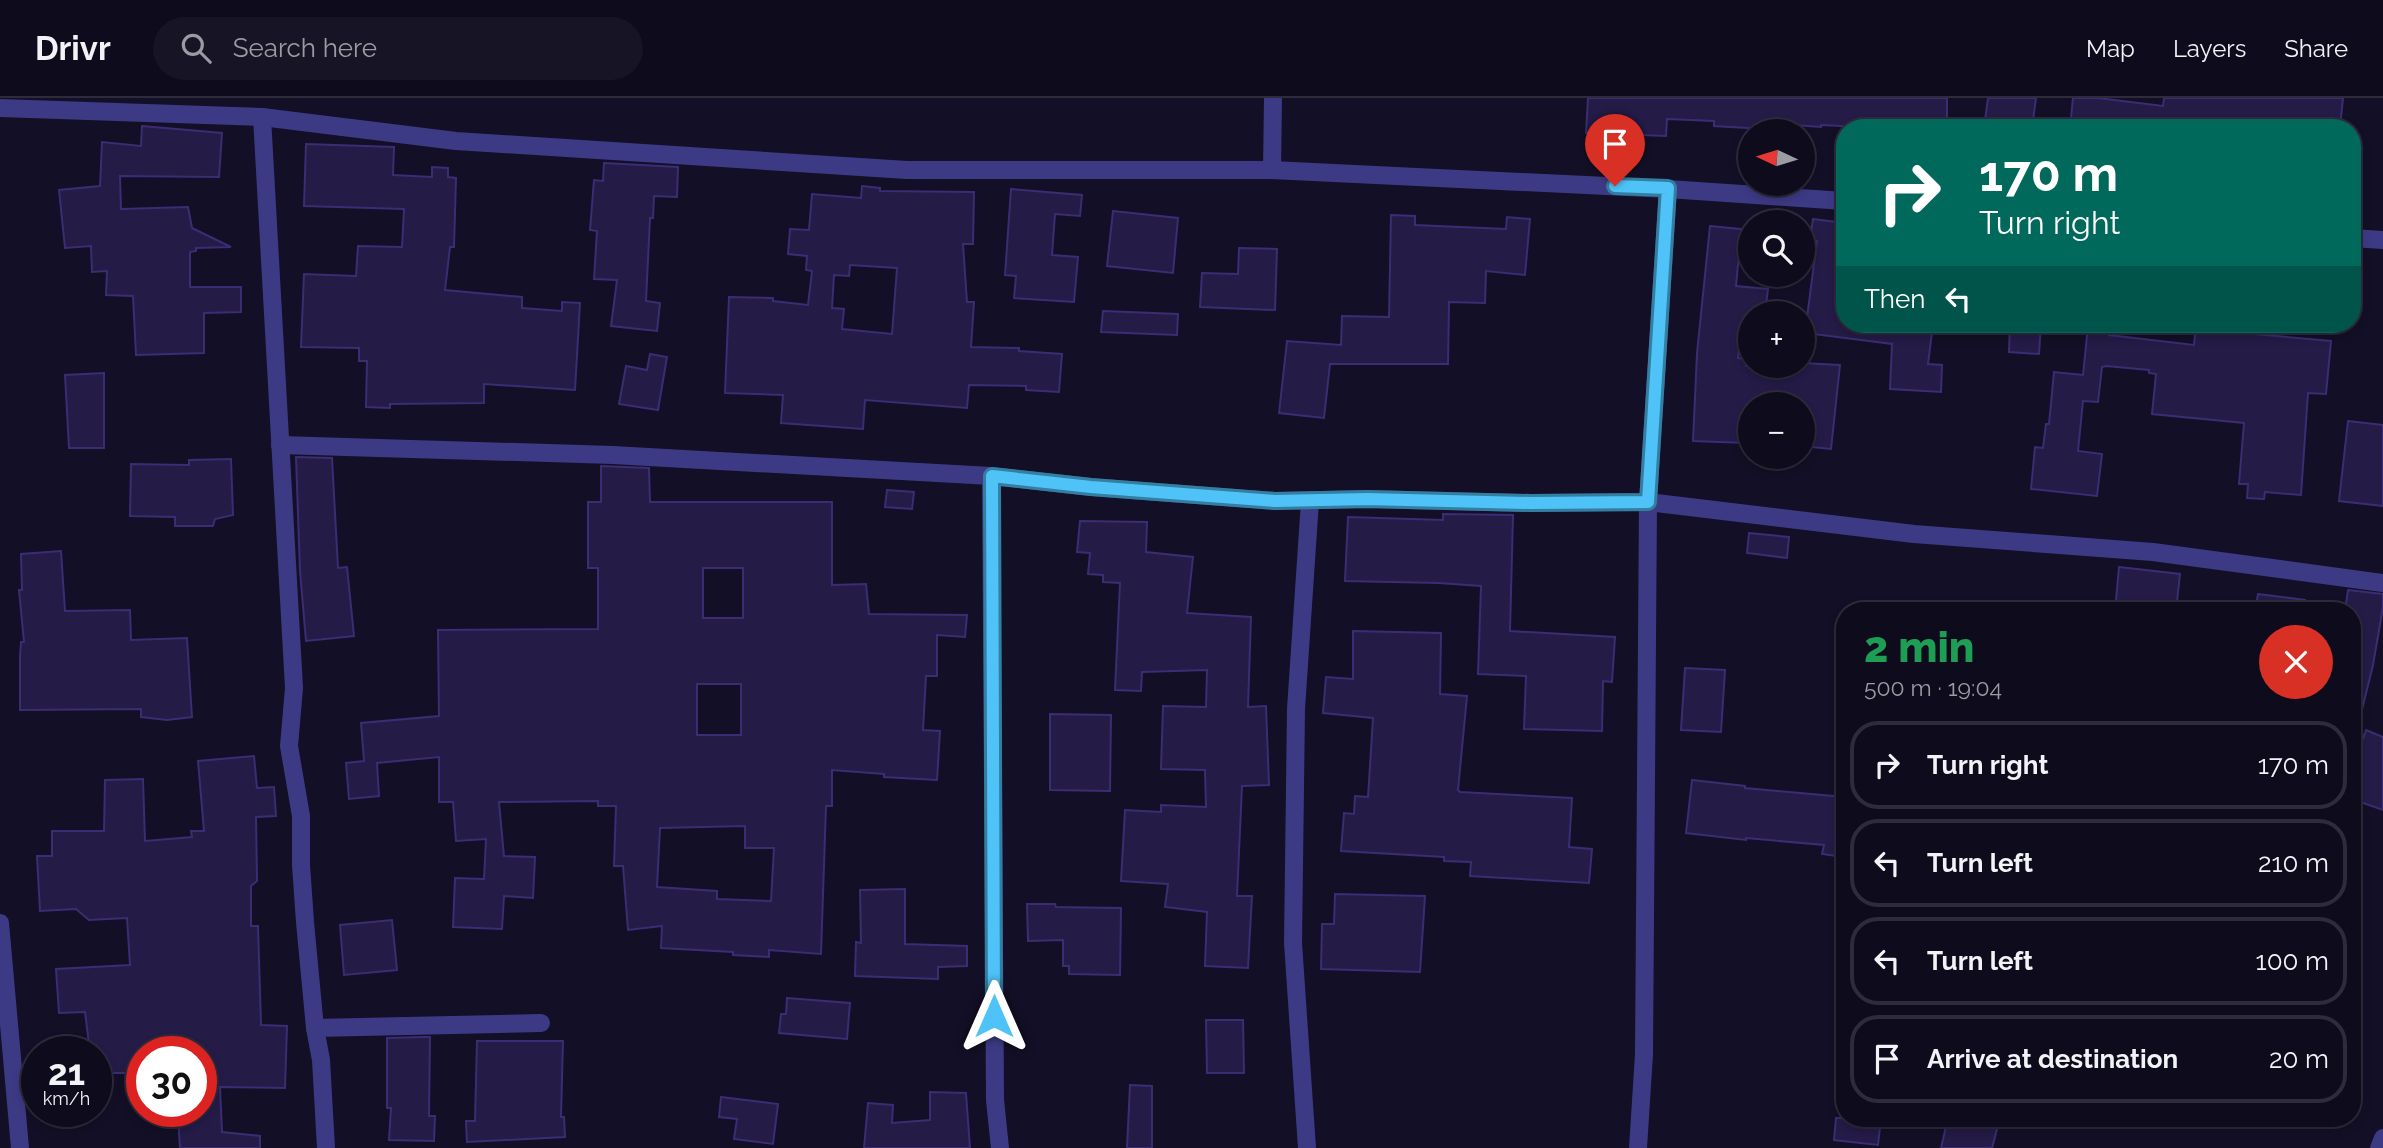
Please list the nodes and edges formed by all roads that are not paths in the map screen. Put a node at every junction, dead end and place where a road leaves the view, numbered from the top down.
1 (1273, 98) edge
2 (0, 108) edge
3 (262, 117) junction
4 (1272, 170) junction
5 (1668, 188) junction
6 (1836, 200) edge
7 (2361, 238) edge
8 (2383, 240) edge
9 (280, 445) junction
10 (992, 476) junction
11 (1310, 501) junction
12 (1648, 502) junction
13 (2383, 583) edge
14 (0, 923) edge
15 (541, 1023) dead end
16 (315, 1028) junction
17 (2383, 1138) edge
18 (20, 1148) edge
19 (326, 1148) edge
20 (1000, 1148) edge
21 (1307, 1148) edge
22 (1638, 1148) edge
23 (2379, 1148) edge

1 - 4 street
2 - 3 street
3 - 4 street
3 - 9 street
4 - 5 street
5 - 6 street
5 - 12 street
7 - 8 street
9 - 10 street
9 - 16 street
10 - 11 street
10 - 20 street
11 - 12 street
11 - 21 street
12 - 13 street
12 - 22 street
14 - 18 street
15 - 16 street
16 - 19 street
17 - 23 street

